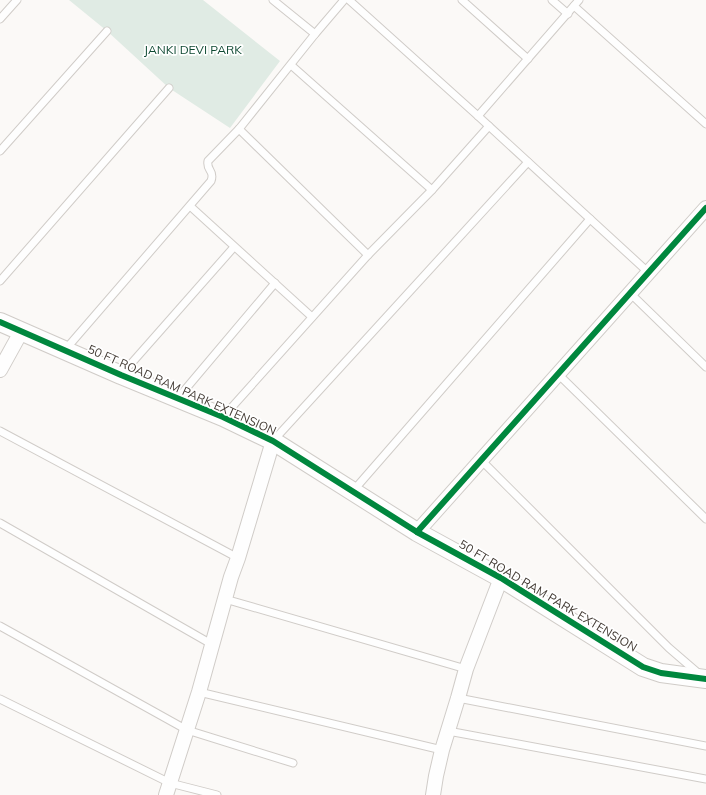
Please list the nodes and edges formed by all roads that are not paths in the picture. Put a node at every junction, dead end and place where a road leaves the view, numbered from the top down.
1 (17, 0) edge
2 (273, 0) edge
3 (344, 0) edge
4 (350, 0) edge
5 (462, 0) edge
6 (552, 0) edge
7 (577, 3) edge
8 (568, 14) junction
9 (0, 19) edge
10 (107, 32) dead end
11 (315, 34) junction
12 (528, 59) junction
13 (291, 65) junction
14 (169, 88) dead end
15 (478, 116) junction
16 (706, 124) edge
17 (489, 126) junction
18 (240, 129) junction
19 (0, 151) edge
20 (528, 162) junction
21 (432, 190) junction
22 (190, 206) junction
23 (704, 214) edge
24 (590, 219) junction
25 (234, 247) junction
26 (368, 255) junction
27 (649, 273) junction
28 (0, 281) edge
29 (275, 284) junction
30 (630, 294) junction
31 (312, 317) junction
32 (0, 322) edge
33 (21, 332) junction
34 (65, 350) junction
35 (706, 367) edge
36 (0, 370) edge
37 (558, 374) junction
38 (121, 375) junction
39 (177, 398) junction
40 (223, 417) junction
41 (0, 431) edge
42 (273, 441) junction
43 (482, 461) junction
44 (353, 491) junction
45 (706, 519) edge
46 (0, 523) edge
47 (417, 532) junction
48 (238, 558) junction
49 (501, 578) junction
50 (225, 599) junction
51 (0, 626) edge
52 (213, 645) junction
53 (466, 669) junction
54 (705, 679) edge
55 (199, 692) junction
56 (458, 698) junction
57 (0, 699) edge
58 (187, 730) junction
59 (448, 731) junction
60 (706, 746) edge
61 (442, 750) junction
62 (293, 762) dead end
63 (706, 779) edge
64 (168, 789) edge
65 (217, 795) edge
66 (433, 795) edge

1 - 9 lane
2 - 11 lane
3 - 11 lane
4 - 15 lane
5 - 12 lane
6 - 8 lane
7 - 8 lane
7 - 16 lane
8 - 12 lane
10 - 19 lane
11 - 13 lane
12 - 15 lane
13 - 18 lane
13 - 21 lane
14 - 28 lane
15 - 17 lane
17 - 20 lane
17 - 21 lane
18 - 22 lane
18 - 26 lane
20 - 24 lane
20 - 42 lane
21 - 26 lane
22 - 25 lane
22 - 34 lane
23 - 27 street
24 - 27 lane
24 - 44 lane
25 - 29 lane
25 - 38 lane
26 - 31 lane
27 - 30 street
29 - 31 lane
29 - 39 lane
30 - 35 lane
30 - 37 street
31 - 40 lane
32 - 33 street, 50 FT ROAD RAM PARK EXTENSION
33 - 34 street, 50 FT ROAD RAM PARK EXTENSION
33 - 36 street
34 - 38 street, 50 FT ROAD RAM PARK EXTENSION
37 - 43 street
37 - 45 lane
38 - 39 street, 50 FT ROAD RAM PARK EXTENSION
39 - 40 street, 50 FT ROAD RAM PARK EXTENSION
40 - 42 street, 50 FT ROAD RAM PARK EXTENSION
41 - 48 lane
42 - 44 street, 50 FT ROAD RAM PARK EXTENSION
42 - 48 street
43 - 47 street
43 - 54 lane
44 - 47 street, 50 FT ROAD RAM PARK EXTENSION
46 - 52 lane
47 - 49 street, 50 FT ROAD RAM PARK EXTENSION
48 - 50 street
49 - 53 street
49 - 54 street, 50 FT ROAD RAM PARK EXTENSION
50 - 52 street
50 - 53 lane
51 - 58 lane
52 - 55 street
53 - 56 street
55 - 58 street
55 - 61 lane
56 - 59 street
56 - 60 lane
57 - 64 lane
58 - 62 lane
58 - 64 street
59 - 61 street
59 - 63 lane
61 - 66 street
64 - 65 lane

